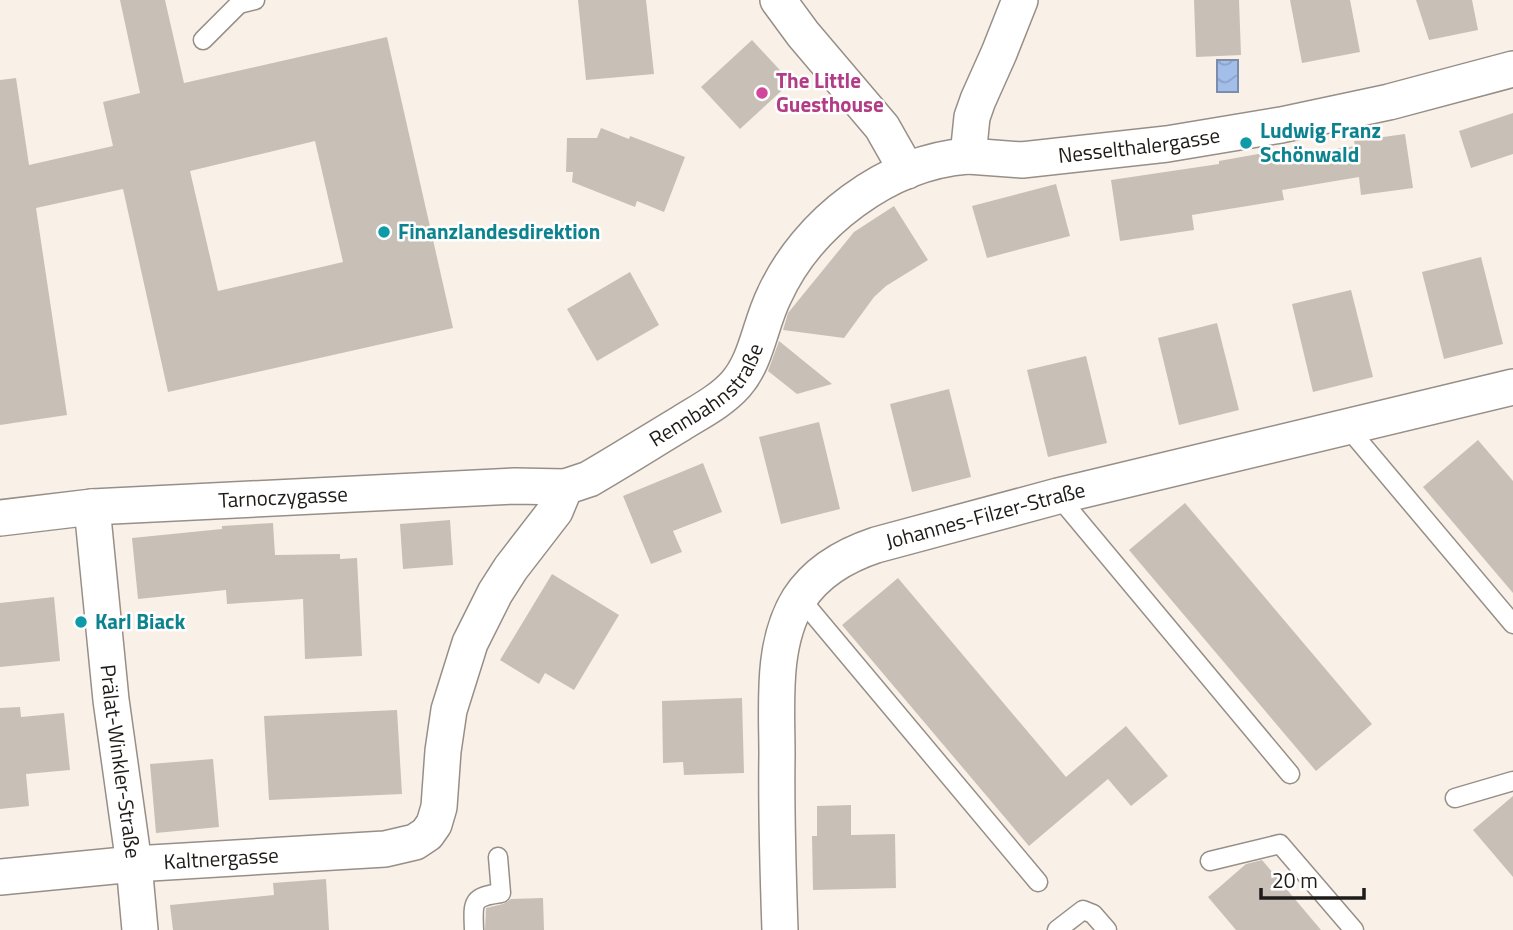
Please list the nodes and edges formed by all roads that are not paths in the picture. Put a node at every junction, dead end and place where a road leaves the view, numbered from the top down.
1 (255, 0) edge
2 (778, 0) edge
3 (1020, 0) edge
4 (203, 40) dead end
5 (1513, 69) edge
6 (968, 156) junction
7 (907, 171) junction
8 (1513, 387) edge
9 (1348, 428) junction
10 (565, 487) junction
11 (1058, 496) junction
12 (92, 507) junction
13 (0, 518) edge
14 (800, 598) junction
15 (1513, 624) edge
16 (1290, 774) dead end
17 (1513, 780) edge
18 (1455, 797) dead end
19 (498, 857) dead end
20 (1210, 861) dead end
21 (134, 864) junction
22 (0, 877) edge
23 (1038, 882) dead end
24 (140, 930) edge
25 (474, 930) edge
26 (780, 930) edge
27 (1057, 930) edge
28 (1107, 930) edge
29 (1354, 930) edge

1 - 4 lane
2 - 7 street
3 - 6 street
5 - 6 street, Nesselthalergasse
6 - 7 street, Rennbahnstraße
7 - 10 street, Rennbahnstraße
8 - 9 street, Johannes-Filzer-Straße
9 - 11 street, Johannes-Filzer-Straße
9 - 15 lane
10 - 12 street, Tarnoczygasse
10 - 21 street, Kaltnergasse
11 - 14 street, Johannes-Filzer-Straße
11 - 16 lane
12 - 13 street, Tarnoczygasse
12 - 21 street, Prälat-Winkler-Straße
14 - 23 lane
14 - 26 street, Johannes-Filzer-Straße
17 - 18 lane
19 - 25 lane
20 - 29 lane
21 - 22 street, Kaltnergasse
21 - 24 street, Prälat-Winkler-Straße
27 - 28 lane

